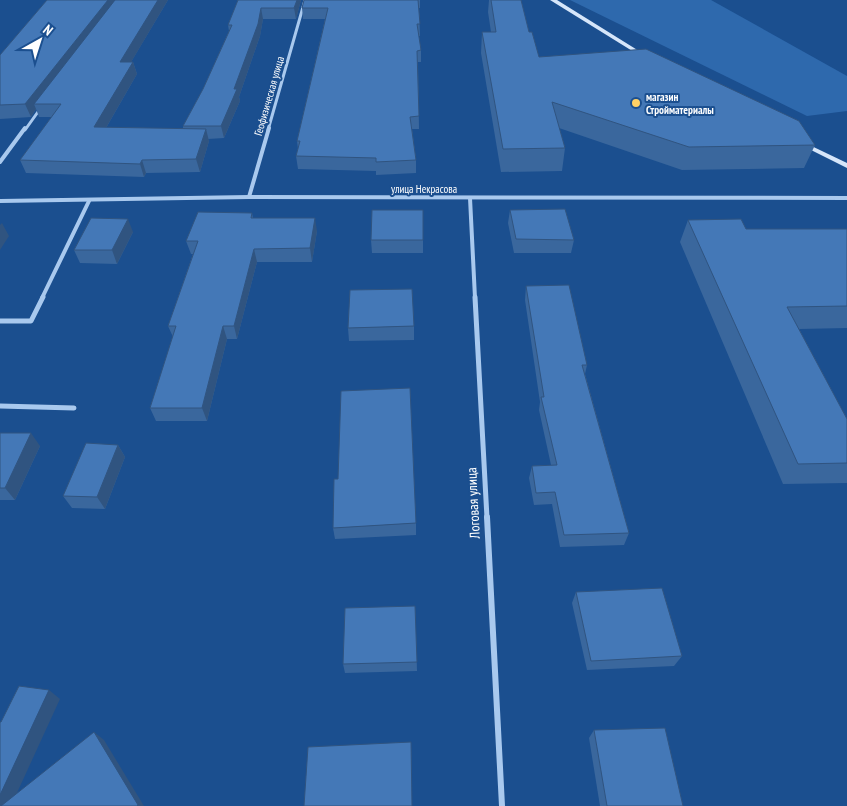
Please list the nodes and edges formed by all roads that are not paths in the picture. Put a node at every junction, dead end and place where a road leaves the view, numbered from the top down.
1 (305, 0) edge
2 (553, 0) edge
3 (646, 58) edge
4 (41, 108) edge
5 (794, 140) edge
6 (0, 162) edge
7 (847, 166) edge
8 (249, 197) junction
9 (470, 198) junction
10 (847, 198) edge
11 (0, 201) edge
12 (89, 201) junction
13 (0, 321) edge
14 (0, 406) edge
15 (74, 408) dead end
16 (502, 806) edge

1 - 8 street, Геофизическая улица
2 - 3 main road
4 - 6 street
5 - 7 main road
8 - 9 street, улица Некрасова
8 - 12 street, улица Некрасова
9 - 10 street, улица Некрасова
9 - 16 street, Логовая улица
11 - 12 street, улица Некрасова
12 - 13 street
14 - 15 street

